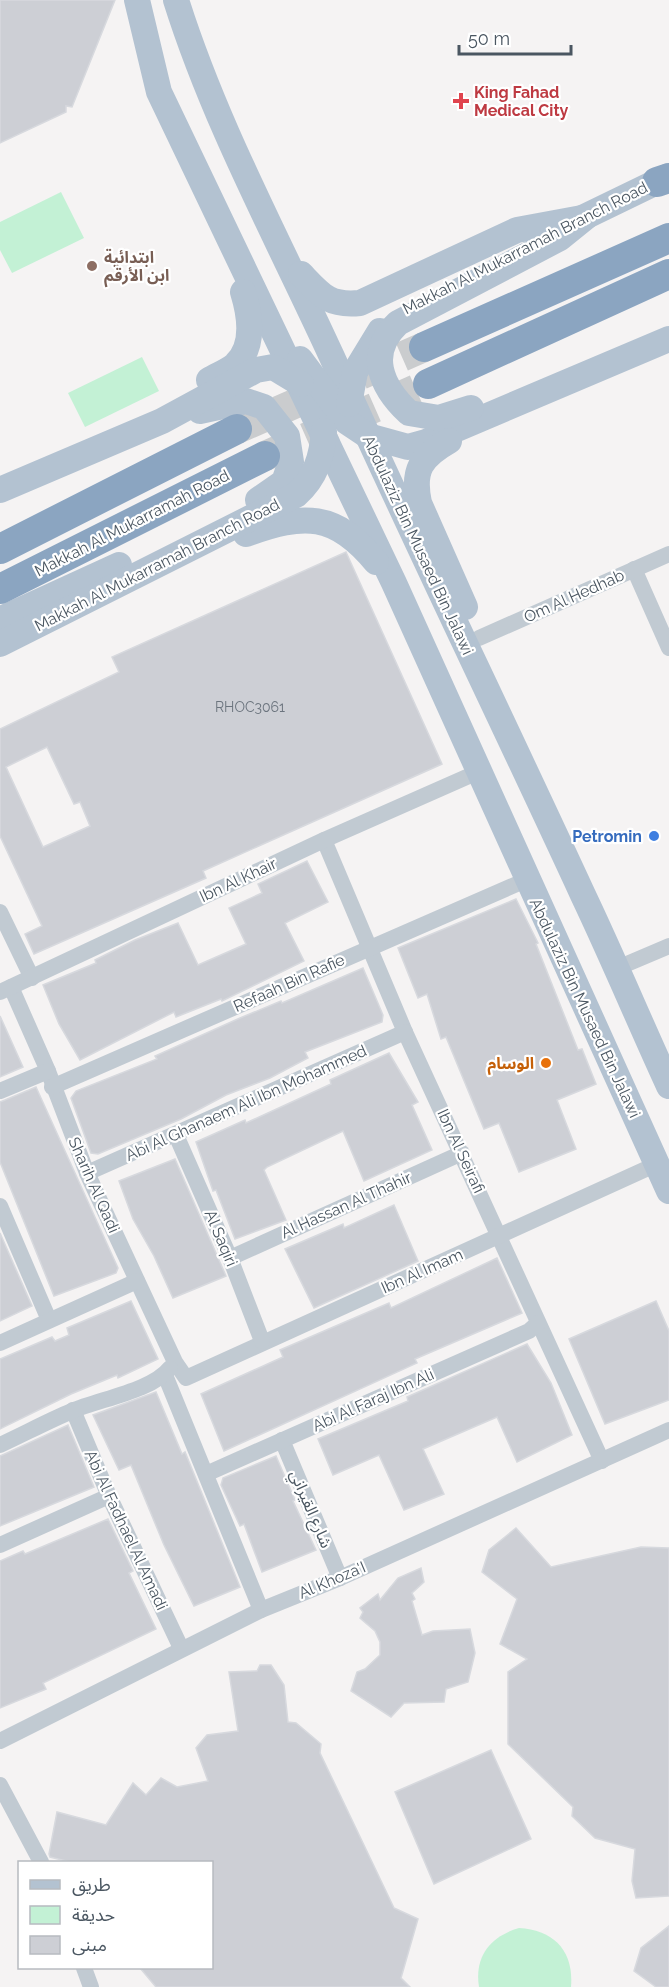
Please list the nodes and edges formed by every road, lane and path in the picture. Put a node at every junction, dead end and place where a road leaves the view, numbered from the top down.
1 (137, 0) edge
2 (176, 0) edge
3 (665, 178) edge
4 (217, 215) junction
5 (586, 218) junction
6 (669, 238) edge
7 (289, 261) junction
8 (669, 274) edge
9 (312, 313) junction
10 (669, 339) edge
11 (424, 347) tunnel mouth
12 (590, 372) junction
13 (297, 380) junction
14 (428, 384) tunnel mouth
15 (350, 397) junction
16 (162, 421) junction
17 (338, 422) junction
18 (237, 429) tunnel mouth
19 (265, 456) tunnel mouth
20 (0, 490) edge
21 (353, 496) joint
22 (0, 549) edge
23 (669, 554) edge
24 (149, 567) junction
25 (634, 570) junction
26 (394, 584) junction
27 (0, 589) edge
28 (107, 589) junction
29 (1, 619) edge
30 (479, 638) junction
31 (0, 645) edge
32 (669, 648) edge
33 (517, 758) junction
34 (478, 772) junction
35 (324, 840) junction
36 (526, 880) junction
37 (0, 912) edge
38 (669, 946) edge
39 (370, 947) junction
40 (615, 969) junction
41 (32, 978) junction
42 (5, 990) edge
43 (405, 1032) junction
44 (48, 1071) junction
45 (669, 1086) edge
46 (52, 1087) junction
47 (0, 1090) edge
48 (176, 1135) junction
49 (462, 1152) junction
50 (657, 1164) junction
51 (87, 1173) junction
52 (669, 1191) edge
53 (0, 1206) edge
54 (501, 1237) junction
55 (230, 1258) junction
56 (137, 1281) junction
57 (49, 1320) junction
58 (538, 1323) junction
59 (262, 1341) junction
60 (0, 1343) edge
61 (170, 1368) junction
62 (186, 1378) joint
63 (73, 1410) junction
64 (669, 1430) edge
65 (282, 1440) junction
66 (0, 1445) edge
67 (603, 1461) junction
68 (206, 1474) junction
69 (109, 1496) junction
70 (0, 1545) edge
71 (340, 1578) junction
72 (261, 1610) junction
73 (181, 1648) junction
74 (0, 1741) edge
75 (0, 1785) edge
76 (40, 1861) edge
77 (84, 1969) edge
78 (91, 1987) edge

1 - 4 main road
2 - 7 main road, Abdulaziz Bin Musaed Bin Jalawi
3 - 5 main road, Makkah Al Mukarramah Branch Road
4 - 13 main road
4 - 16 main road
4 - 17 main road, Makkah Al Mukarramah Branch Road
5 - 7 main road
5 - 12 main road
5 - 15 main road, Makkah Al Mukarramah Branch Road
6 - 11 highway
7 - 9 main road, Abdulaziz Bin Musaed Bin Jalawi
8 - 14 highway
9 - 15 main road, Abdulaziz Bin Musaed Bin Jalawi
9 - 17 main road, Makkah Al Mukarramah Branch Road
10 - 12 main road
12 - 17 main road
12 - 30 main road
13 - 16 main road
13 - 17 main road
15 - 17 main road, Abdulaziz Bin Musaed Bin Jalawi
16 - 20 main road
16 - 29 main road
17 - 21 main road, Makkah Al Mukarramah Branch Road
17 - 24 main road, Makkah Al Mukarramah Branch Road
17 - 33 main road, Abdulaziz Bin Musaed Bin Jalawi
18 - 22 highway
19 - 27 highway, Makkah Al Mukarramah Road
21 - 26 main road, Abdulaziz Bin Musaed Bin Jalawi
23 - 25 street, Om Al Hedhab
24 - 26 main road
24 - 28 main road, Makkah Al Mukarramah Branch Road
25 - 30 street, Om Al Hedhab
25 - 32 street
26 - 34 main road, Abdulaziz Bin Musaed Bin Jalawi
28 - 29 main road
28 - 31 main road, Makkah Al Mukarramah Branch Road
30 - 33 main road
33 - 40 main road, Abdulaziz Bin Musaed Bin Jalawi
34 - 35 street, Ibn Al Khair
34 - 36 main road, Abdulaziz Bin Musaed Bin Jalawi
35 - 39 street, Ibn Al Seirafi
35 - 41 street, Ibn Al Khair
36 - 39 street, Refaah Bin Rafie
36 - 50 main road, Abdulaziz Bin Musaed Bin Jalawi
37 - 41 street
38 - 40 street
39 - 43 street, Ibn Al Seirafi
39 - 46 street, Refaah Bin Rafie
40 - 45 main road, Abdulaziz Bin Musaed Bin Jalawi
41 - 42 street, Ibn Al Khair
42 - 44 street, Sharih Al Qadi
43 - 48 street, Abi Al Ghanaem Ali Ibn Mohammed
43 - 49 street, Ibn Al Seirafi
44 - 46 street, Sharih Al Qadi
44 - 47 street
46 - 51 street, Sharih Al Qadi
48 - 51 street, Abi Al Ghanaem Ali Ibn Mohammed
48 - 55 street, Al Saqiri
49 - 54 street, Ibn Al Seirafi
49 - 55 street, Al Hassan Al Thahir
50 - 52 main road, Abdulaziz Bin Musaed Bin Jalawi
50 - 54 street, Ibn Al Imam
51 - 56 street, Sharih Al Qadi
53 - 57 street
54 - 58 street, Ibn Al Seirafi
54 - 59 street, Ibn Al Imam
55 - 59 street, Al Saqiri
56 - 57 street
56 - 61 street, Sharih Al Qadi
57 - 60 street
58 - 65 street, Abi Al Faraj Ibn Ali
58 - 67 street, Ibn Al Seirafi
59 - 62 street, Ibn Al Imam
61 - 62 street, Sharih Al Qadi
61 - 63 street
61 - 68 street, Sharih Al Qadi
63 - 66 street
63 - 69 street, Abi Al Fadhael Al Amadi
64 - 67 street, Al Khoza'I
65 - 68 street, Abi Al Faraj Ibn Ali
65 - 71 street, شارع القيراني
67 - 71 street, Al Khoza'I
68 - 72 street, Sharih Al Qadi
69 - 70 street
69 - 73 street, Abi Al Fadhael Al Amadi
71 - 72 street, Al Khoza'I
72 - 73 street, Al Khoza'I
73 - 74 street, Al Khoza'I
75 - 76 street
77 - 78 street

